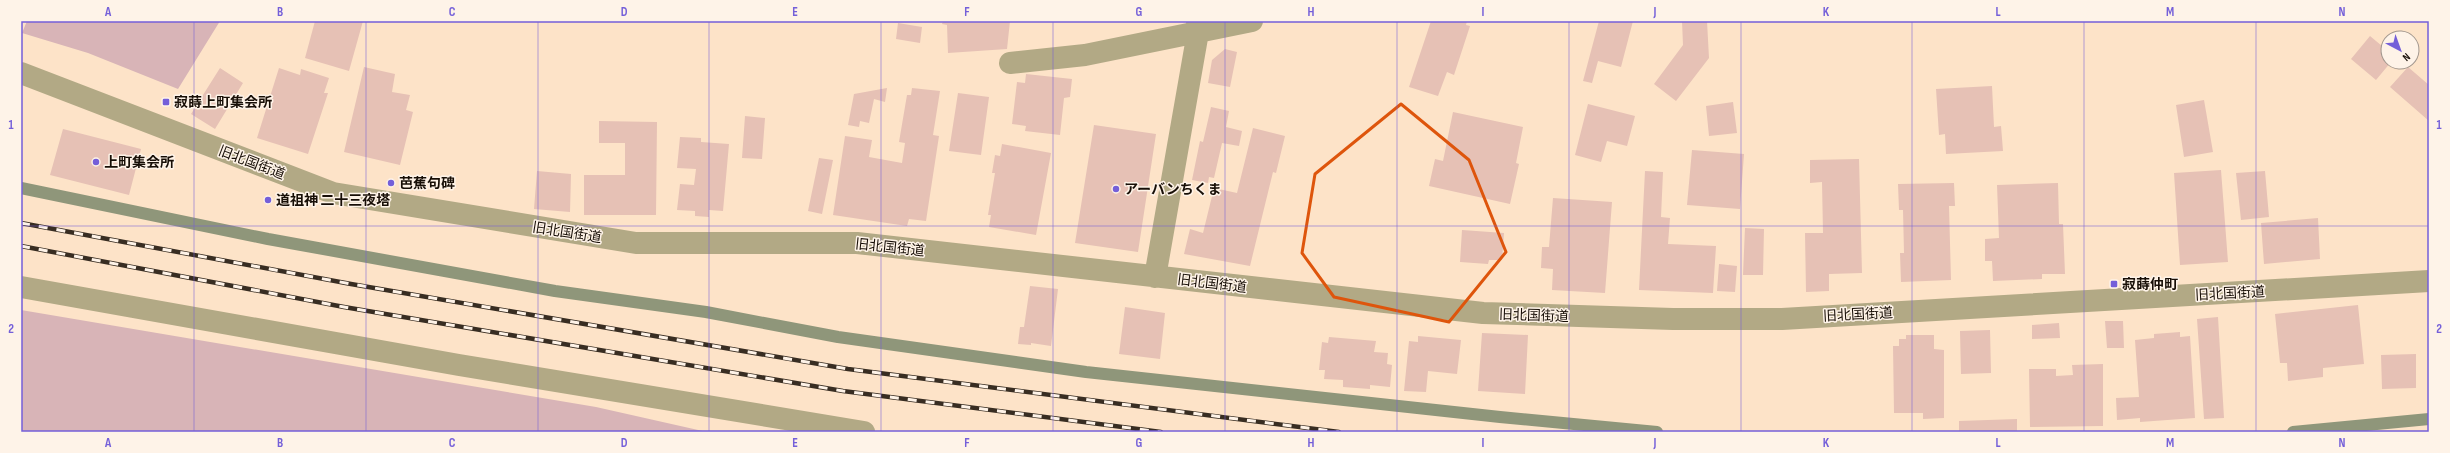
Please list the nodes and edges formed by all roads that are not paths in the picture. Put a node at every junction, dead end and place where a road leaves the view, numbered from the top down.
1 (1252, 21) edge
2 (1198, 26) edge
3 (1010, 63) dead end
4 (21, 73) edge
5 (1156, 277) junction
6 (2429, 281) edge
7 (21, 287) edge
8 (864, 432) edge

1 - 2 street
2 - 3 street
2 - 5 street
4 - 5 street, 旧北国街道
5 - 6 street, 旧北国街道
7 - 8 street

